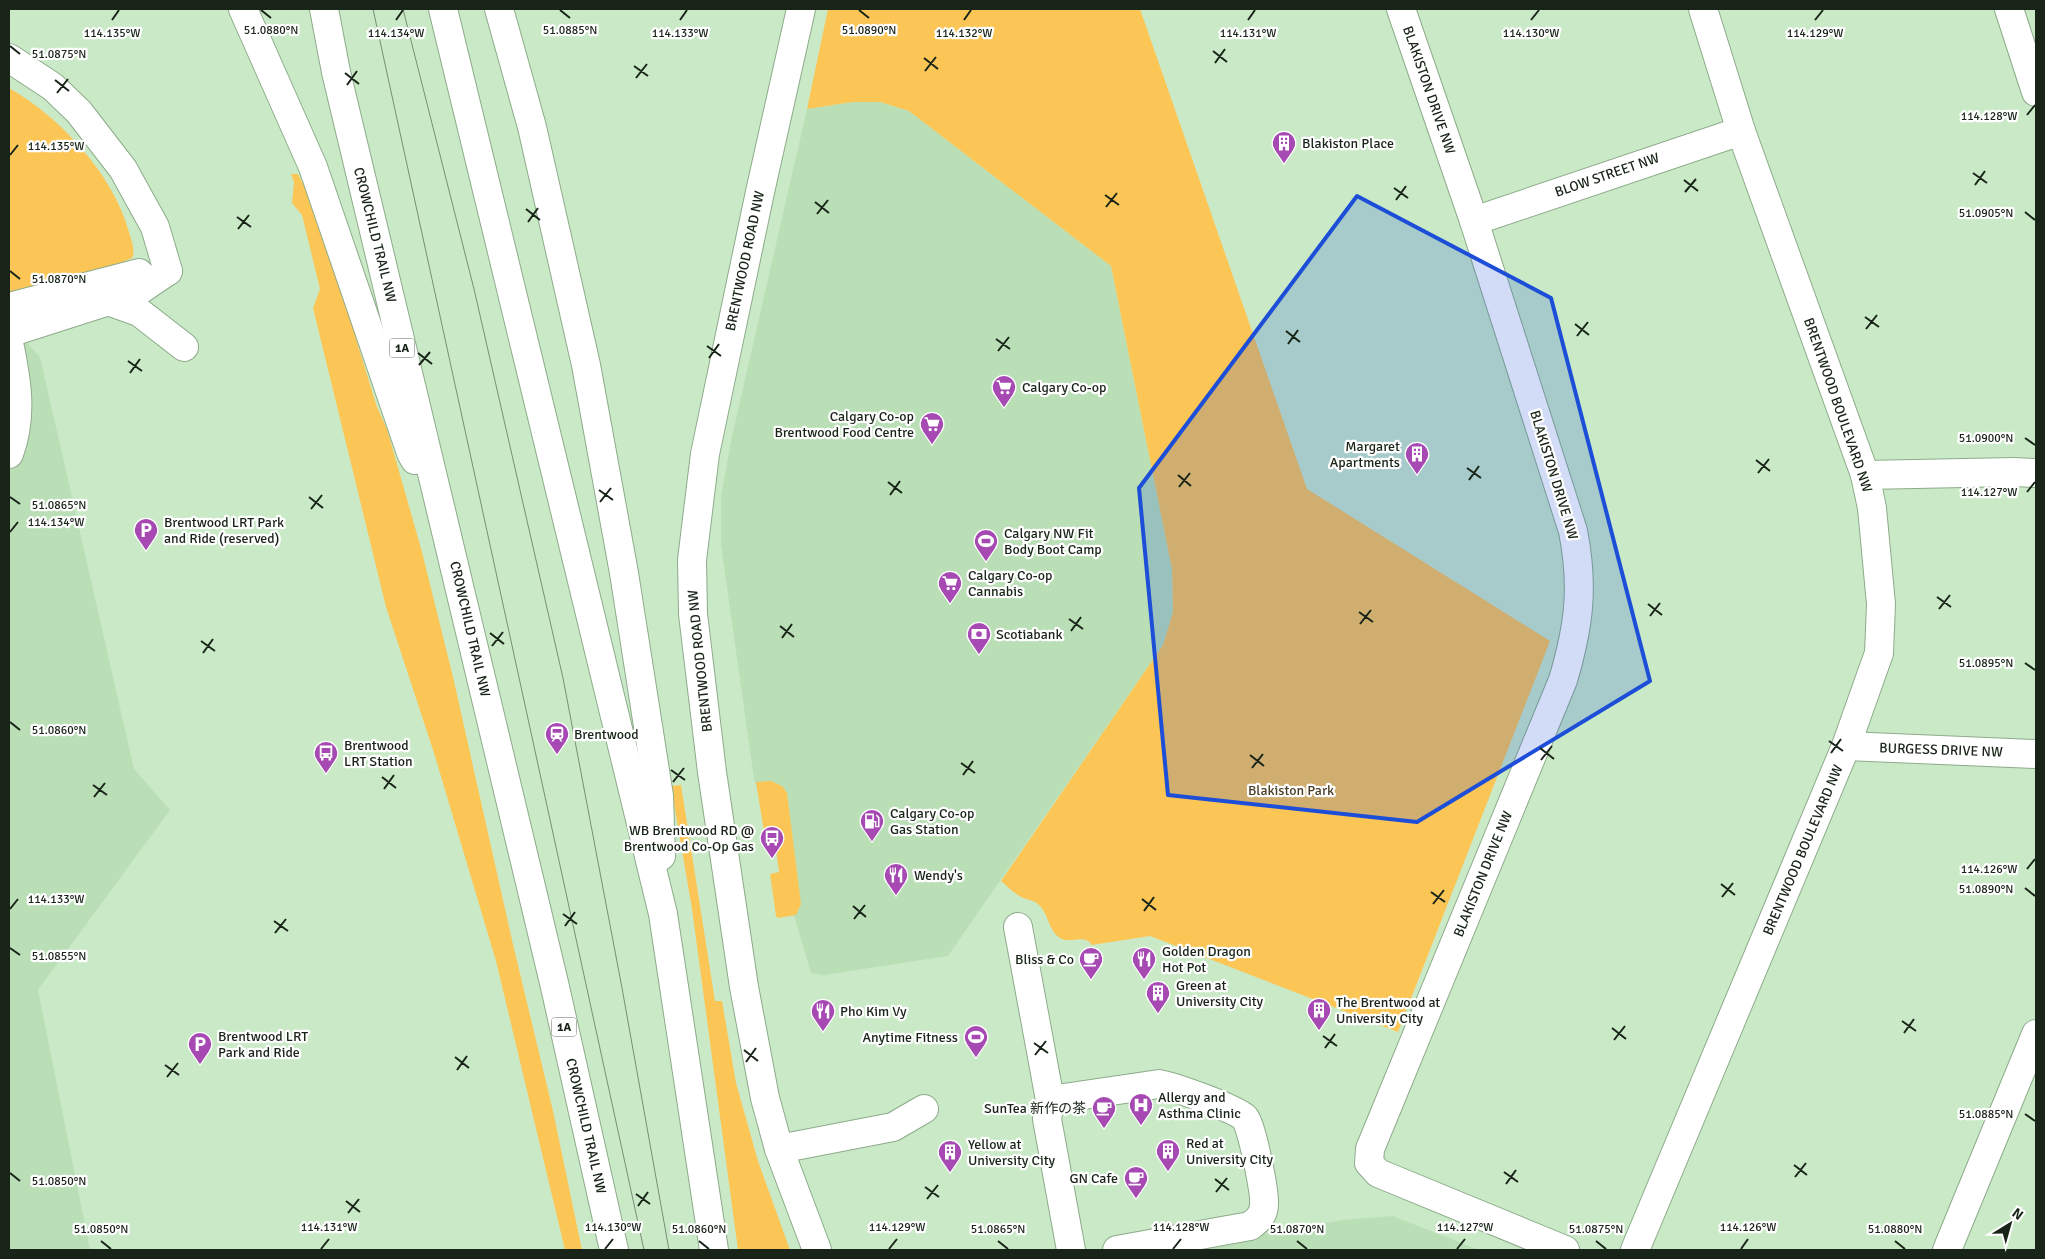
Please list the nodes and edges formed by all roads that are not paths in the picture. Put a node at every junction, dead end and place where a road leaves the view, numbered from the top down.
1 (243, 9) edge
2 (324, 9) edge
3 (443, 9) edge
4 (499, 9) edge
5 (801, 9) edge
6 (1401, 9) edge
7 (1703, 9) edge
8 (2009, 9) edge
9 (9, 58) edge
10 (2036, 92) edge
11 (1741, 130) junction
12 (1474, 221) junction
13 (168, 271) junction
14 (108, 301) junction
15 (9, 307) edge
16 (9, 333) edge
17 (9, 343) edge
18 (184, 346) dead end
19 (9, 454) edge
20 (2036, 473) edge
21 (1865, 475) junction
22 (437, 491) junction
23 (1846, 746) junction
24 (2036, 754) edge
25 (663, 914) junction
26 (1018, 927) dead end
27 (2036, 1034) edge
28 (1050, 1100) junction
29 (924, 1109) dead end
30 (779, 1150) junction
31 (614, 1250) edge
32 (714, 1250) edge
33 (817, 1250) edge
34 (1071, 1250) edge
35 (1116, 1250) edge
36 (1565, 1250) edge
37 (1636, 1250) edge
38 (1947, 1250) edge

1 - 22 main road
2 - 22 main road, CROWCHILD TRAIL NW / 1A
3 - 25 main road
4 - 25 main road
5 - 30 main road, BRENTWOOD ROAD NW
6 - 12 main road, BLAKISTON DRIVE NW
7 - 11 main road, BRENTWOOD BOULEVARD NW
8 - 10 main road
9 - 13 main road
11 - 12 main road, BLOW STREET NW
11 - 21 main road, BRENTWOOD BOULEVARD NW
12 - 36 main road, BLAKISTON DRIVE NW
13 - 14 main road
13 - 15 main road
14 - 16 main road
14 - 18 main road
17 - 19 main road
20 - 21 main road
21 - 23 main road, BRENTWOOD BOULEVARD NW
22 - 31 main road, CROWCHILD TRAIL NW / 1A
23 - 24 main road, BURGESS DRIVE NW
23 - 37 main road, BRENTWOOD BOULEVARD NW
25 - 32 main road
26 - 28 main road
27 - 38 main road
28 - 34 main road
28 - 35 main road
29 - 30 main road
30 - 33 main road, BRENTWOOD ROAD NW

